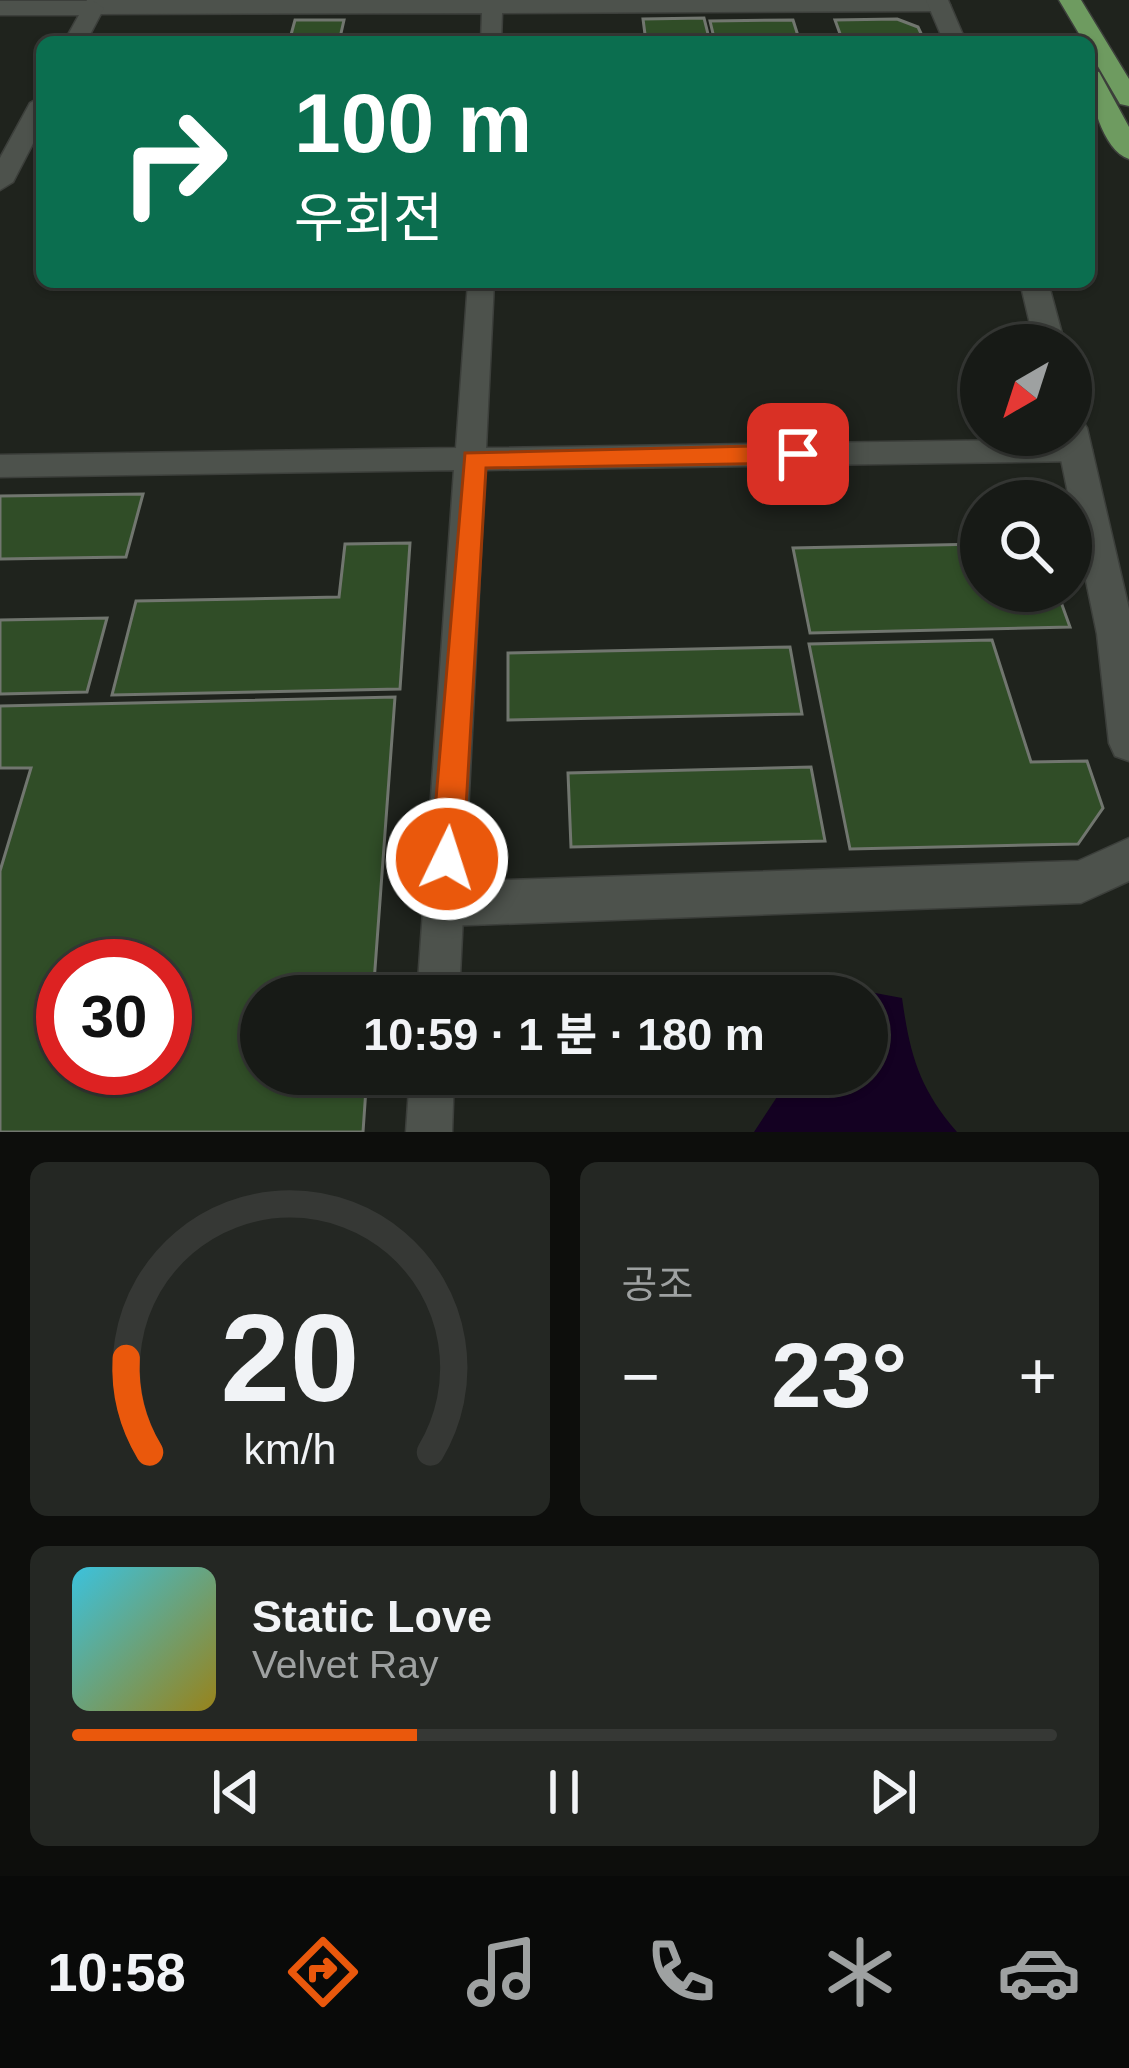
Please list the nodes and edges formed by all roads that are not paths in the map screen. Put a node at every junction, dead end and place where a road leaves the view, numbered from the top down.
1 (1048, 0) edge
2 (1070, 0) edge
3 (939, 3) edge
4 (95, 4) edge
5 (492, 6) junction
6 (0, 8) edge
7 (78, 36) edge
8 (491, 36) edge
9 (953, 36) edge
10 (1068, 36) edge
11 (1091, 36) edge
12 (1095, 42) edge
13 (1095, 86) edge
14 (1129, 99) edge
15 (36, 114) edge
16 (1129, 152) edge
17 (0, 182) edge
18 (481, 288) edge
19 (1036, 288) edge
20 (1045, 324) edge
21 (960, 443) edge
22 (1078, 456) edge
23 (474, 459) junction
24 (0, 466) edge
25 (1129, 743) edge
26 (1129, 859) edge
27 (444, 904) junction
28 (439, 975) edge
29 (432, 1095) edge
30 (429, 1132) edge

1 - 10 highway
2 - 11 highway
3 - 5 street
3 - 9 street
4 - 5 street
4 - 6 street
4 - 7 street
5 - 8 street
12 - 14 highway
13 - 16 highway
15 - 17 street
18 - 23 street
19 - 20 street
21 - 23 street
22 - 25 street
23 - 24 street
23 - 27 street
26 - 27 street
27 - 28 street
29 - 30 street

